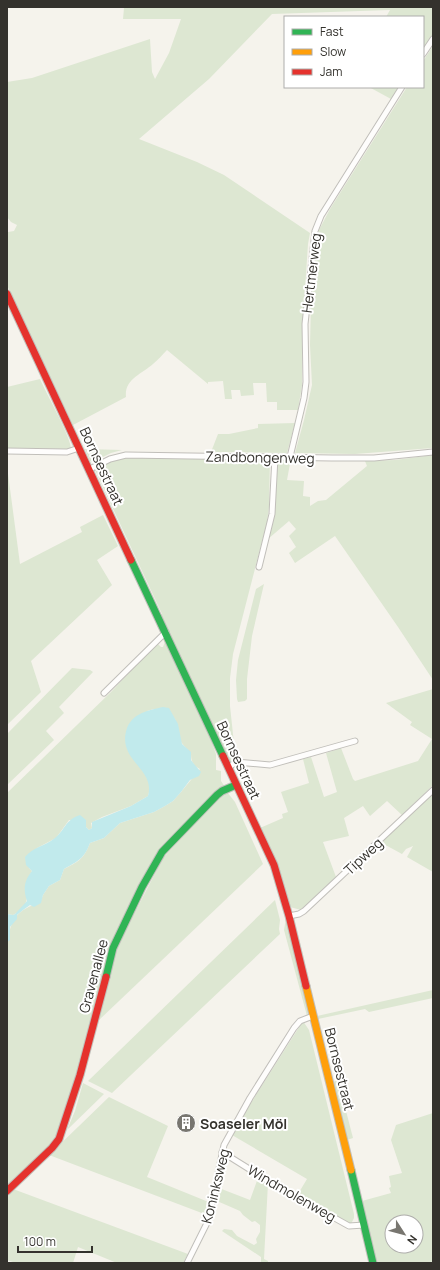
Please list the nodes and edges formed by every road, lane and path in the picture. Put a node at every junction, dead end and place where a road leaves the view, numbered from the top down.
1 (433, 39) edge
2 (424, 52) edge
3 (401, 88) edge
4 (7, 294) edge
5 (79, 448) junction
6 (7, 451) edge
7 (433, 452) edge
8 (275, 457) junction
9 (290, 457) junction
10 (90, 469) junction
11 (259, 567) dead end
12 (166, 632) junction
13 (104, 693) dead end
14 (355, 741) dead end
15 (228, 768) junction
16 (236, 785) junction
17 (433, 790) edge
18 (289, 916) junction
19 (313, 1016) junction
20 (222, 1152) junction
21 (7, 1191) edge
22 (364, 1225) junction
23 (187, 1263) edge
24 (373, 1263) edge

1 - 2 street
3 - 9 street, Hertmerweg
4 - 5 street, Bornsestraat
5 - 6 street
5 - 10 street, Bornsestraat
7 - 9 street, Zandbongenweg
8 - 9 street, Zandbongenweg
8 - 10 street, Zandbongenweg
8 - 11 street
10 - 12 street, Bornsestraat
12 - 13 street
12 - 15 street, Bornsestraat
14 - 15 street, Bornsestraat
15 - 16 street, Bornsestraat
16 - 18 street, Bornsestraat
16 - 21 street, Gravenallee
17 - 18 street, Tipweg
18 - 19 street, Bornsestraat
19 - 20 street, Koninksweg
19 - 22 street, Bornsestraat
20 - 22 street, Windmolenweg
20 - 23 street, Koninksweg
22 - 24 street, Bornsestraat

